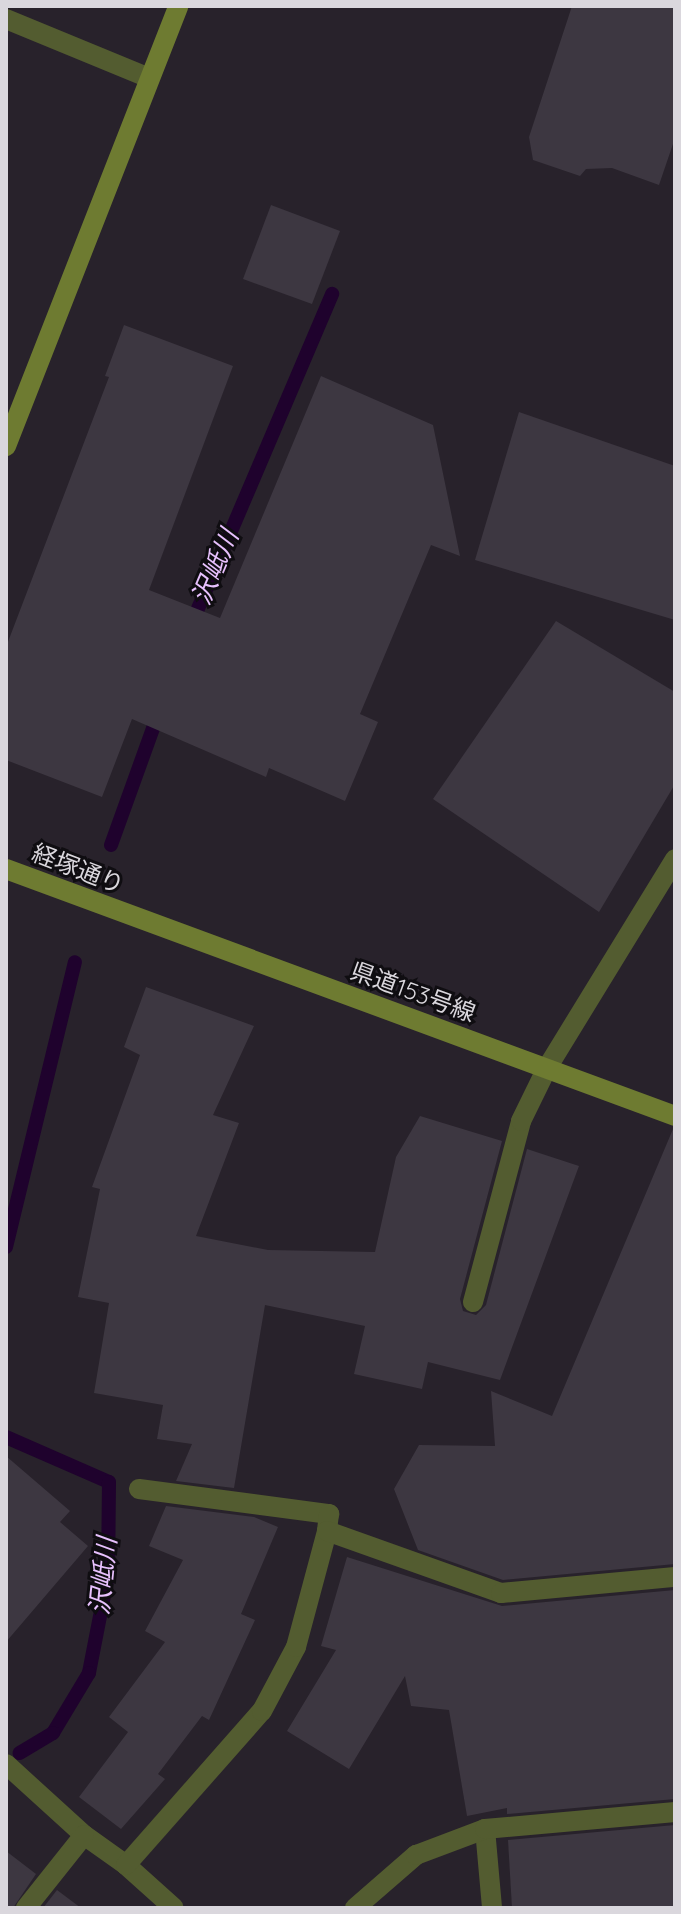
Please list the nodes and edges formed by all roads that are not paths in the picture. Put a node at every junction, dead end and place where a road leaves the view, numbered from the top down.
1 (178, 6) edge
2 (6, 19) edge
3 (149, 78) junction
4 (6, 446) edge
5 (675, 859) edge
6 (6, 869) edge
7 (132, 917) joint
8 (547, 1068) junction
9 (675, 1116) edge
10 (473, 1302) dead end
11 (139, 1489) dead end
12 (327, 1531) junction
13 (675, 1577) edge
14 (6, 1764) edge
15 (675, 1812) edge
16 (485, 1829) junction
17 (84, 1835) junction
18 (126, 1865) junction
19 (26, 1908) edge
20 (174, 1908) edge
21 (355, 1908) edge
22 (492, 1908) edge

1 - 3 main road
2 - 3 street
3 - 4 main road
5 - 8 street
6 - 7 main road, 経塚通り
7 - 8 main road, 県道153号線
8 - 9 main road, 県道153号線
8 - 10 street
11 - 12 street
12 - 13 street
12 - 18 street
14 - 17 street
15 - 16 street
16 - 21 street
16 - 22 street
17 - 18 street
17 - 19 street
18 - 20 street

